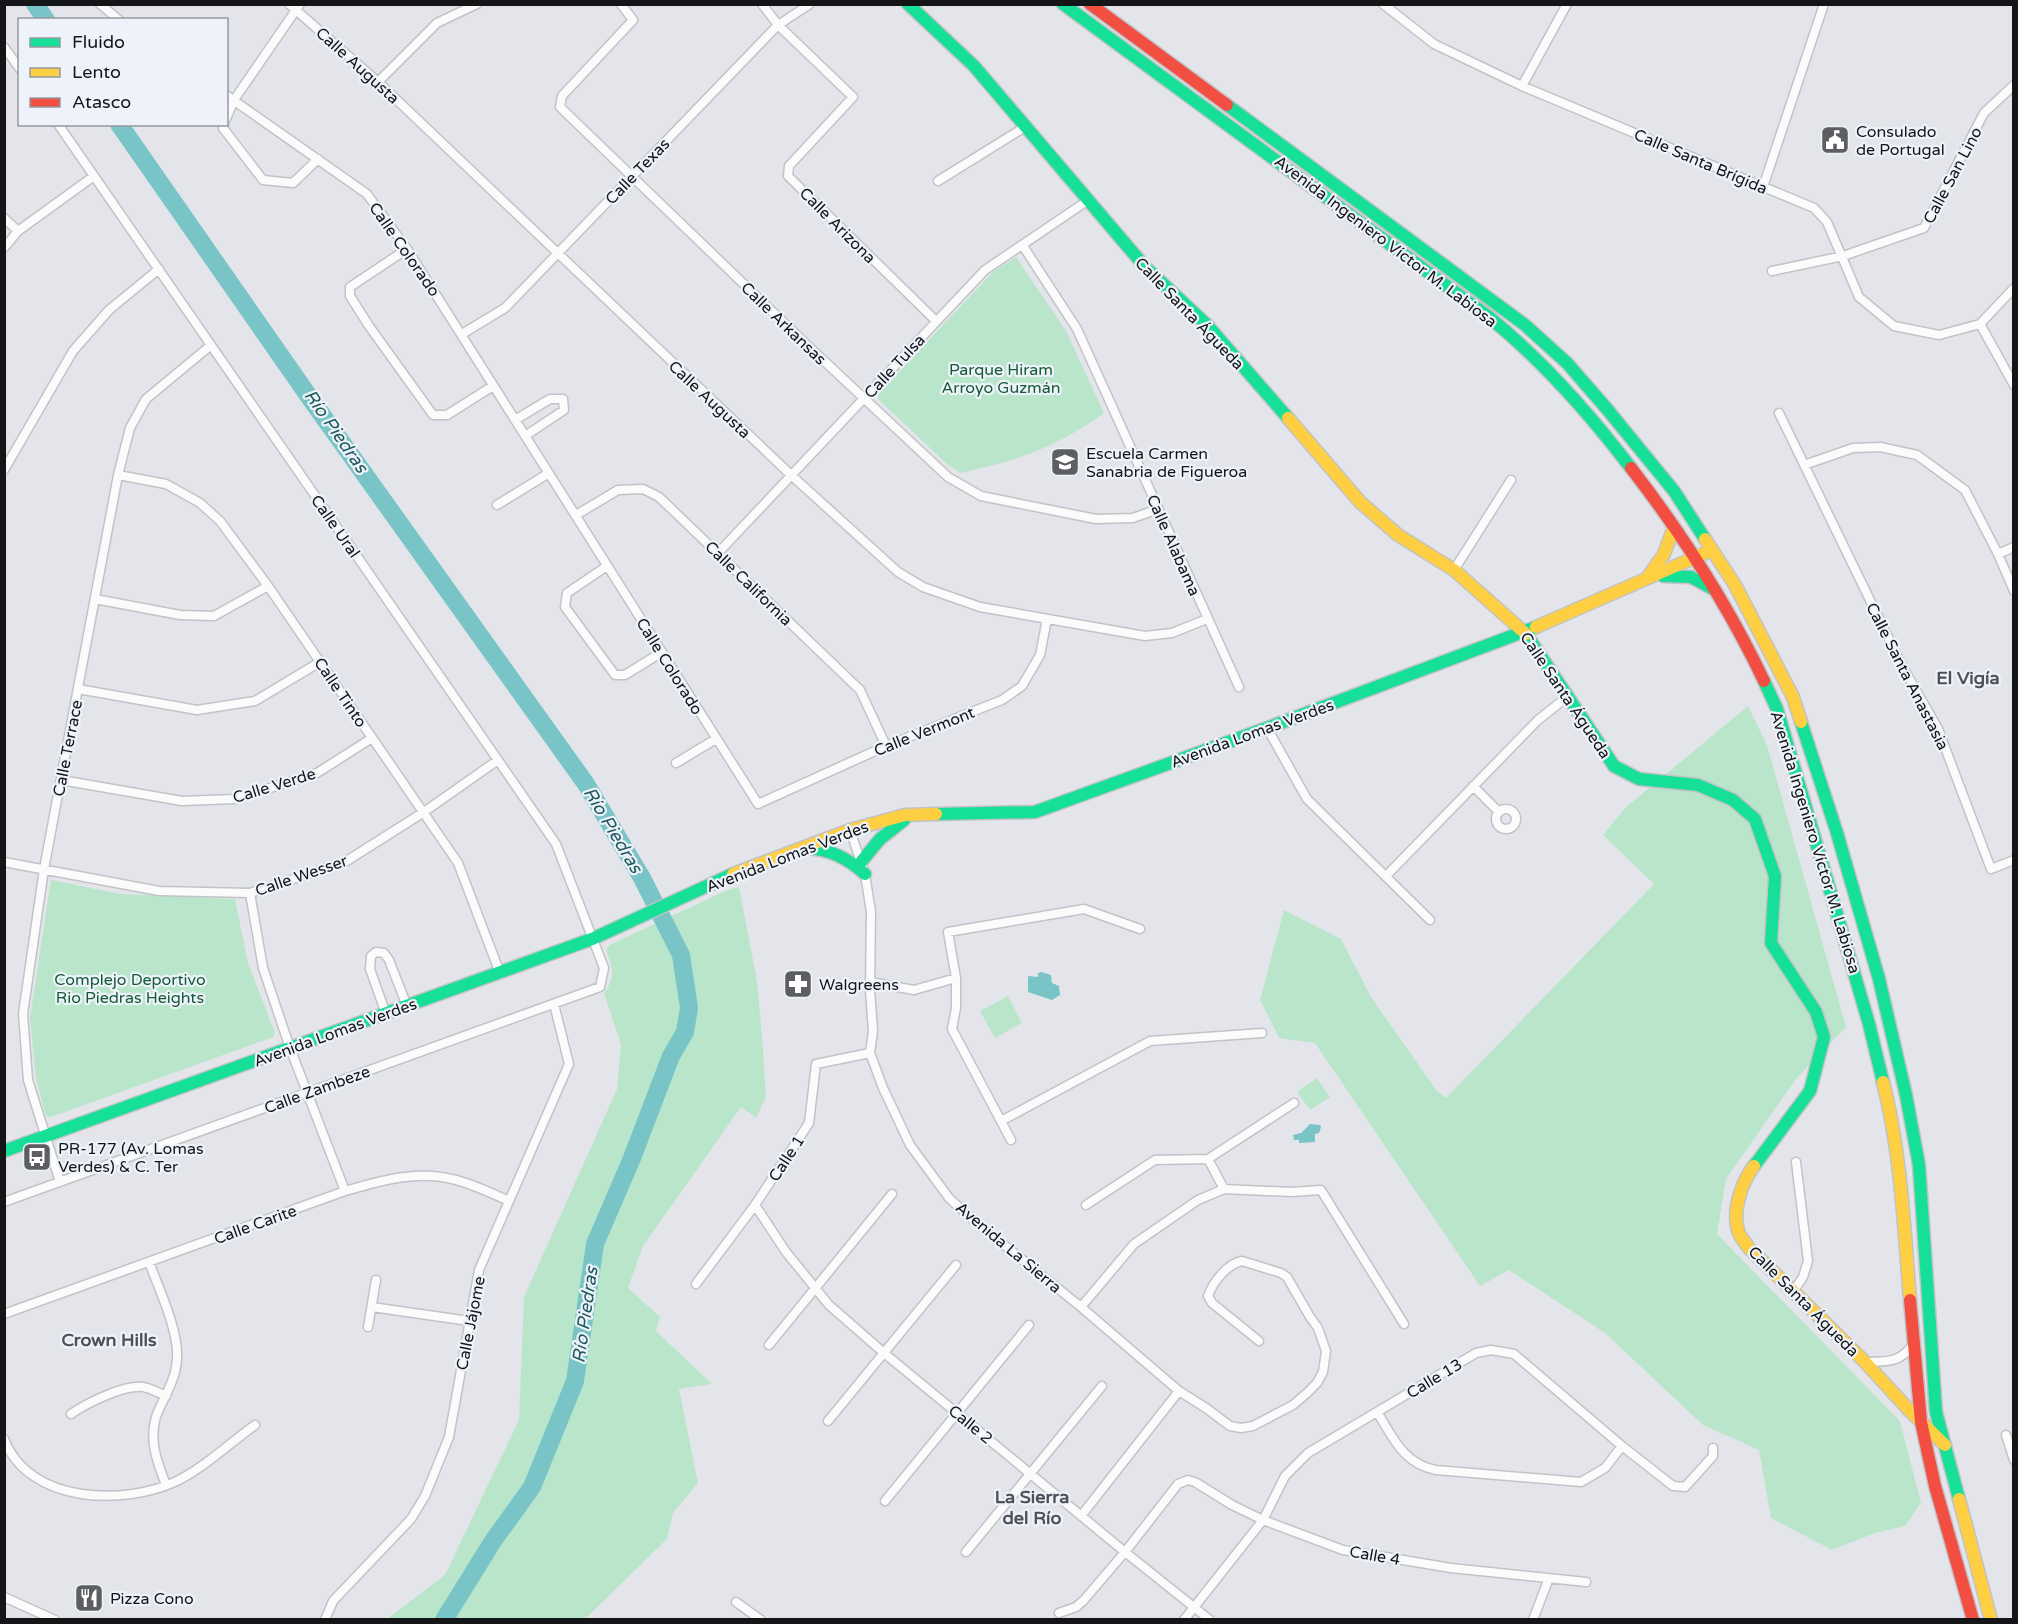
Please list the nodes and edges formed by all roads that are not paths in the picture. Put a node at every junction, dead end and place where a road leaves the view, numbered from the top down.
1 (100, 4) edge
2 (477, 4) edge
3 (762, 4) edge
4 (810, 4) edge
5 (908, 4) edge
6 (1063, 4) edge
7 (1090, 4) edge
8 (1383, 4) edge
9 (1567, 4) edge
10 (1824, 4) edge
11 (622, 5) edge
12 (295, 6) edge
13 (117, 18) edge
14 (778, 25) junction
15 (4, 47) edge
16 (18, 66) edge
17 (378, 82) junction
18 (2013, 85) edge
19 (1521, 86) junction
20 (230, 97) edge
21 (59, 126) edge
22 (224, 126) edge
23 (1024, 127) junction
24 (318, 159) junction
25 (94, 176) junction
26 (631, 177) junction
27 (938, 181) dead end
28 (1763, 187) junction
29 (1087, 201) junction
30 (4, 218) edge
31 (18, 231) junction
32 (1023, 246) junction
33 (4, 248) edge
34 (407, 249) junction
35 (558, 254) junction
36 (1843, 256) junction
37 (159, 269) junction
38 (1772, 272) dead end
39 (2013, 288) edge
40 (936, 321) junction
41 (1980, 324) junction
42 (462, 334) junction
43 (210, 346) junction
44 (2013, 385) edge
45 (493, 386) junction
46 (864, 399) junction
47 (1779, 412) dead end
48 (515, 420) junction
49 (525, 436) junction
50 (1804, 465) junction
51 (4, 470) edge
52 (549, 472) junction
53 (118, 475) junction
54 (790, 475) junction
55 (1511, 480) dead end
56 (496, 505) dead end
57 (1158, 509) junction
58 (576, 515) junction
59 (1674, 526) junction
60 (2013, 547) edge
61 (1712, 550) junction
62 (718, 553) junction
63 (1998, 554) junction
64 (1695, 558) junction
65 (607, 567) junction
66 (1454, 570) junction
67 (1649, 578) junction
68 (268, 586) junction
69 (1715, 590) junction
70 (2013, 591) edge
71 (95, 599) junction
72 (1047, 619) junction
73 (1207, 619) junction
74 (1524, 632) junction
75 (662, 652) junction
76 (320, 662) junction
77 (1239, 687) dead end
78 (78, 689) junction
79 (1567, 697) junction
80 (1267, 728) junction
81 (372, 738) junction
82 (716, 739) junction
83 (886, 746) junction
84 (498, 760) junction
85 (676, 763) dead end
86 (61, 780) junction
87 (1473, 786) junction
88 (758, 804) joint
89 (424, 812) junction
90 (1499, 812) dead end
91 (913, 815) junction
92 (850, 830) junction
93 (801, 848) junction
94 (2013, 860) edge
95 (4, 862) edge
96 (863, 868) junction
97 (44, 869) junction
98 (1387, 875) junction
99 (250, 893) junction
100 (1430, 920) dead end
101 (1140, 929) dead end
102 (592, 939) junction
103 (600, 957) joint
104 (500, 973) junction
105 (956, 978) junction
106 (870, 982) junction
107 (554, 1004) junction
108 (407, 1006) junction
109 (386, 1014) junction
110 (1262, 1033) dead end
111 (290, 1048) junction
112 (870, 1053) junction
113 (308, 1093) junction
114 (1294, 1103) dead end
115 (1001, 1121) junction
116 (45, 1136) junction
117 (1011, 1140) dead end
118 (4, 1151) edge
119 (1208, 1159) junction
120 (1796, 1162) dead end
121 (60, 1182) junction
122 (1224, 1189) junction
123 (345, 1191) junction
124 (892, 1194) dead end
125 (509, 1200) junction
126 (4, 1202) edge
127 (756, 1205) junction
128 (1086, 1205) dead end
129 (149, 1262) junction
130 (956, 1265) dead end
131 (376, 1280) dead end
132 (696, 1284) dead end
133 (815, 1288) junction
134 (1793, 1292) junction
135 (372, 1307) junction
136 (1081, 1307) junction
137 (4, 1314) edge
138 (469, 1321) junction
139 (1404, 1324) dead end
140 (1029, 1325) dead end
141 (368, 1327) dead end
142 (1259, 1341) dead end
143 (769, 1345) dead end
144 (1913, 1345) junction
145 (884, 1353) junction
146 (1865, 1362) junction
147 (1102, 1386) dead end
148 (1179, 1391) junction
149 (166, 1396) junction
150 (1377, 1412) junction
151 (957, 1413) junction
152 (70, 1414) dead end
153 (828, 1421) dead end
154 (1921, 1422) junction
155 (255, 1425) dead end
156 (2006, 1435) dead end
157 (4, 1439) edge
158 (1946, 1445) junction
159 (1622, 1446) junction
160 (1713, 1448) dead end
161 (2013, 1460) edge
162 (1031, 1473) junction
163 (166, 1485) junction
164 (885, 1501) dead end
165 (1082, 1516) junction
166 (1263, 1520) junction
167 (966, 1552) dead end
168 (1125, 1552) junction
169 (1549, 1578) junction
170 (1586, 1582) dead end
171 (4, 1597) edge
172 (736, 1602) dead end
173 (1194, 1607) junction
174 (1059, 1613) dead end
175 (55, 1620) edge
176 (325, 1620) edge
177 (760, 1620) edge
178 (1184, 1620) edge
179 (1210, 1620) edge
180 (1533, 1620) edge
181 (1972, 1620) edge
182 (1991, 1620) edge

1 - 13 street
2 - 17 street
3 - 14 street
4 - 14 street, Calle Texas
5 - 23 main road, Calle Santa Águeda
6 - 59 main road, Avenida Ingeniero Víctor M. Labiosa
7 - 61 main road, Avenida Ingeniero Víctor M. Labiosa
8 - 19 street, Calle Santa Brígida
9 - 19 street
10 - 28 street
11 - 26 street, Calle Arkansas
12 - 17 street, Calle Augusta
12 - 20 street
14 - 26 street, Calle Texas
14 - 40 street, Calle Arizona
15 - 16 street
17 - 35 street, Calle Augusta
18 - 36 street, Calle San Lino
19 - 28 street, Calle Santa Brígida
20 - 24 street, Calle Colorado
21 - 25 street, Calle Ural
22 - 24 street
23 - 27 street
23 - 29 main road, Calle Santa Águeda
24 - 34 street, Calle Colorado
25 - 31 street
25 - 37 street, Calle Ural
26 - 35 street, Calle Texas
26 - 46 street, Calle Arkansas
28 - 36 street, Calle Santa Brígida
29 - 32 street, Calle Tulsa
29 - 66 main road, Calle Santa Águeda
30 - 31 street
31 - 33 street
32 - 40 street, Calle Tulsa
32 - 57 street, Calle Alabama
34 - 42 street, Calle Colorado
34 - 45 street
35 - 42 street, Calle Texas
35 - 54 street, Calle Augusta
36 - 38 street, Calle San Lino
36 - 41 street, Calle Santa Brígida
37 - 43 street, Calle Ural
37 - 51 street
39 - 41 street
40 - 46 street, Calle Tulsa
41 - 44 street
42 - 45 street, Calle Colorado
43 - 53 street, Calle Terrace
43 - 84 street, Calle Ural
45 - 48 street, Calle Colorado
46 - 54 street, Calle Tulsa
46 - 57 street, Calle Arkansas
47 - 50 street, Calle Santa Anastasia
48 - 49 street, Calle Colorado
48 - 49 street
49 - 52 street, Calle Colorado
50 - 63 street
50 - 94 street, Calle Santa Anastasia
52 - 56 street
52 - 58 street, Calle Colorado
53 - 68 street, Calle Tinto
53 - 71 street, Calle Terrace
54 - 62 street, Calle Tulsa
54 - 72 street, Calle Augusta
55 - 66 street
57 - 73 street, Calle Alabama
58 - 62 street, Calle California
58 - 65 street, Calle Colorado
59 - 64 main road, Avenida Ingeniero Víctor M. Labiosa
59 - 67 main road
60 - 63 street
61 - 64 main road, Avenida Lomas Verdes
61 - 158 main road, Avenida Ingeniero Víctor M. Labiosa
62 - 83 street, Calle California
63 - 70 street
64 - 67 main road, Avenida Lomas Verdes
64 - 69 main road, Avenida Ingeniero Víctor M. Labiosa
65 - 75 street, Calle Colorado
65 - 75 street
66 - 74 main road, Calle Santa Águeda
67 - 69 main road
67 - 74 main road, Avenida Lomas Verdes
68 - 71 street
68 - 76 street, Calle Tinto
69 - 144 main road, Avenida Ingeniero Víctor M. Labiosa
71 - 78 street, Calle Terrace
72 - 73 street, Calle Augusta
72 - 83 street, Calle Vermont
73 - 77 street, Calle Alabama
74 - 79 main road, Calle Santa Águeda
74 - 80 main road, Avenida Lomas Verdes
75 - 82 street, Calle Colorado
76 - 78 street
76 - 81 street, Calle Tinto
78 - 86 street, Calle Terrace
79 - 87 street
79 - 134 main road, Calle Santa Águeda
80 - 91 main road, Avenida Lomas Verdes
80 - 98 street
81 - 86 street, Calle Verde
81 - 89 street, Calle Tinto
82 - 85 street
82 - 88 street, Calle Colorado
83 - 88 street, Calle Vermont
84 - 89 street, Calle Wesser
84 - 102 street, Calle Ural
86 - 97 street, Calle Terrace
87 - 90 street
87 - 98 street
89 - 99 street, Calle Wesser
89 - 104 street, Calle Tinto
91 - 92 main road, Avenida Lomas Verdes
91 - 96 main road
92 - 93 main road, Avenida Lomas Verdes
92 - 96 street, Avenida La Sierra
93 - 96 main road
93 - 102 main road, Avenida Lomas Verdes
95 - 97 street, Calle Wesser
96 - 106 street, Avenida La Sierra
97 - 99 street, Calle Wesser
97 - 116 street, Calle Terrace
98 - 100 street
99 - 111 street
101 - 105 street
102 - 103 street, Calle Ural
102 - 104 main road, Avenida Lomas Verdes
103 - 107 street, Calle Zambeze
104 - 108 main road, Avenida Lomas Verdes
105 - 106 street
105 - 115 street
106 - 112 street, Avenida La Sierra
107 - 113 street, Calle Zambeze
107 - 125 street, Calle Jájome
108 - 109 main road, Avenida Lomas Verdes
108 - 109 street
109 - 111 main road, Avenida Lomas Verdes
110 - 115 street
111 - 113 street
111 - 116 main road, Avenida Lomas Verdes
112 - 127 street, Calle 1
112 - 136 street, Avenida La Sierra
113 - 121 street, Calle Zambeze
113 - 123 street
114 - 119 street
115 - 117 street
116 - 118 main road, Avenida Lomas Verdes
116 - 121 street, Calle Terrace
119 - 122 street
119 - 128 street
120 - 134 street
121 - 126 street, Calle Zambeze
122 - 136 street
122 - 139 street
123 - 125 street, Calle Carite
123 - 129 street, Calle Carite
124 - 133 street
125 - 138 street, Calle Jájome
127 - 132 street, Calle 1
127 - 133 street, Calle 2
129 - 137 street, Calle Carite
129 - 149 street
130 - 145 street
131 - 135 street
133 - 143 street
133 - 145 street, Calle 2
134 - 146 main road, Calle Santa Águeda
135 - 138 street
135 - 141 street
136 - 148 street, Avenida La Sierra
138 - 176 street, Calle Jájome
140 - 151 street
142 - 148 street, Avenida La Sierra
144 - 146 street
144 - 154 main road, Avenida Ingeniero Víctor M. Labiosa
145 - 151 street, Calle 2
145 - 153 street
146 - 154 main road, Calle Santa Águeda
147 - 162 street
148 - 165 street
149 - 152 street
149 - 163 street
150 - 159 street
150 - 159 street, Calle 13
150 - 166 street, Calle 13
151 - 162 street, Calle 2
151 - 164 street
154 - 158 main road, Calle Santa Águeda
154 - 181 main road, Avenida Ingeniero Víctor M. Labiosa
155 - 163 street
156 - 161 street
157 - 163 street
158 - 182 main road, Avenida Ingeniero Víctor M. Labiosa
159 - 160 street, Calle 13
162 - 165 street, Calle 2
162 - 167 street
165 - 168 street, Calle 2
166 - 168 street, Calle 4
166 - 169 street, Calle 4
166 - 173 street, Calle 13
168 - 173 street, Calle 2
168 - 174 street
169 - 170 street, Calle 4
169 - 180 street
171 - 175 street
172 - 177 street
173 - 178 street, Calle 13
173 - 179 street, Calle 2

